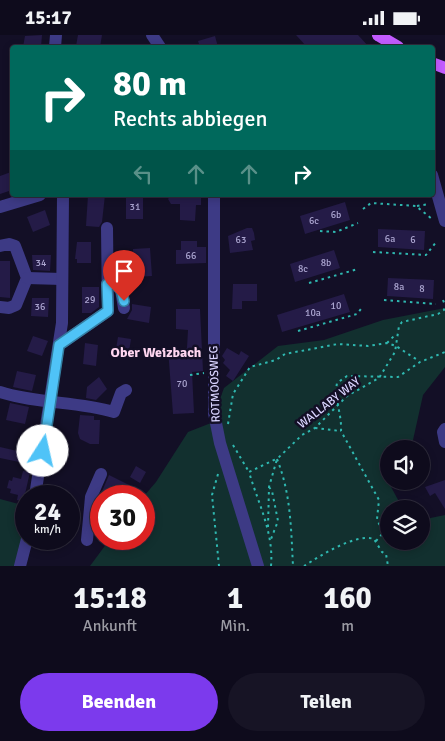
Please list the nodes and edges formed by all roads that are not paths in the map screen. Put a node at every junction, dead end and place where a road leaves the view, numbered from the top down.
1 (378, 35) edge
2 (395, 45) edge
3 (435, 186) edge
4 (33, 197) edge
5 (63, 197) edge
6 (214, 197) edge
7 (0, 207) edge
8 (445, 221) edge
9 (107, 228) dead end
10 (0, 246) edge
11 (27, 278) junction
12 (62, 279) junction
13 (107, 284) junction
14 (0, 307) edge
15 (124, 308) dead end
16 (59, 345) junction
17 (126, 390) dead end
18 (0, 391) edge
19 (51, 403) junction
20 (445, 429) edge
21 (445, 442) edge
22 (101, 474) dead end
23 (37, 485) edge
24 (87, 540) dead end
25 (24, 550) edge
26 (20, 566) edge
27 (258, 566) edge

1 - 2 main road
3 - 8 street
4 - 7 street
5 - 12 street
6 - 27 street, ROTMOOSWEG
9 - 13 street
10 - 11 street
11 - 12 street
11 - 14 street
12 - 16 street
13 - 15 street
13 - 16 street
16 - 19 street
17 - 19 street
18 - 19 street
19 - 23 street
20 - 21 street
22 - 24 street
25 - 26 street

